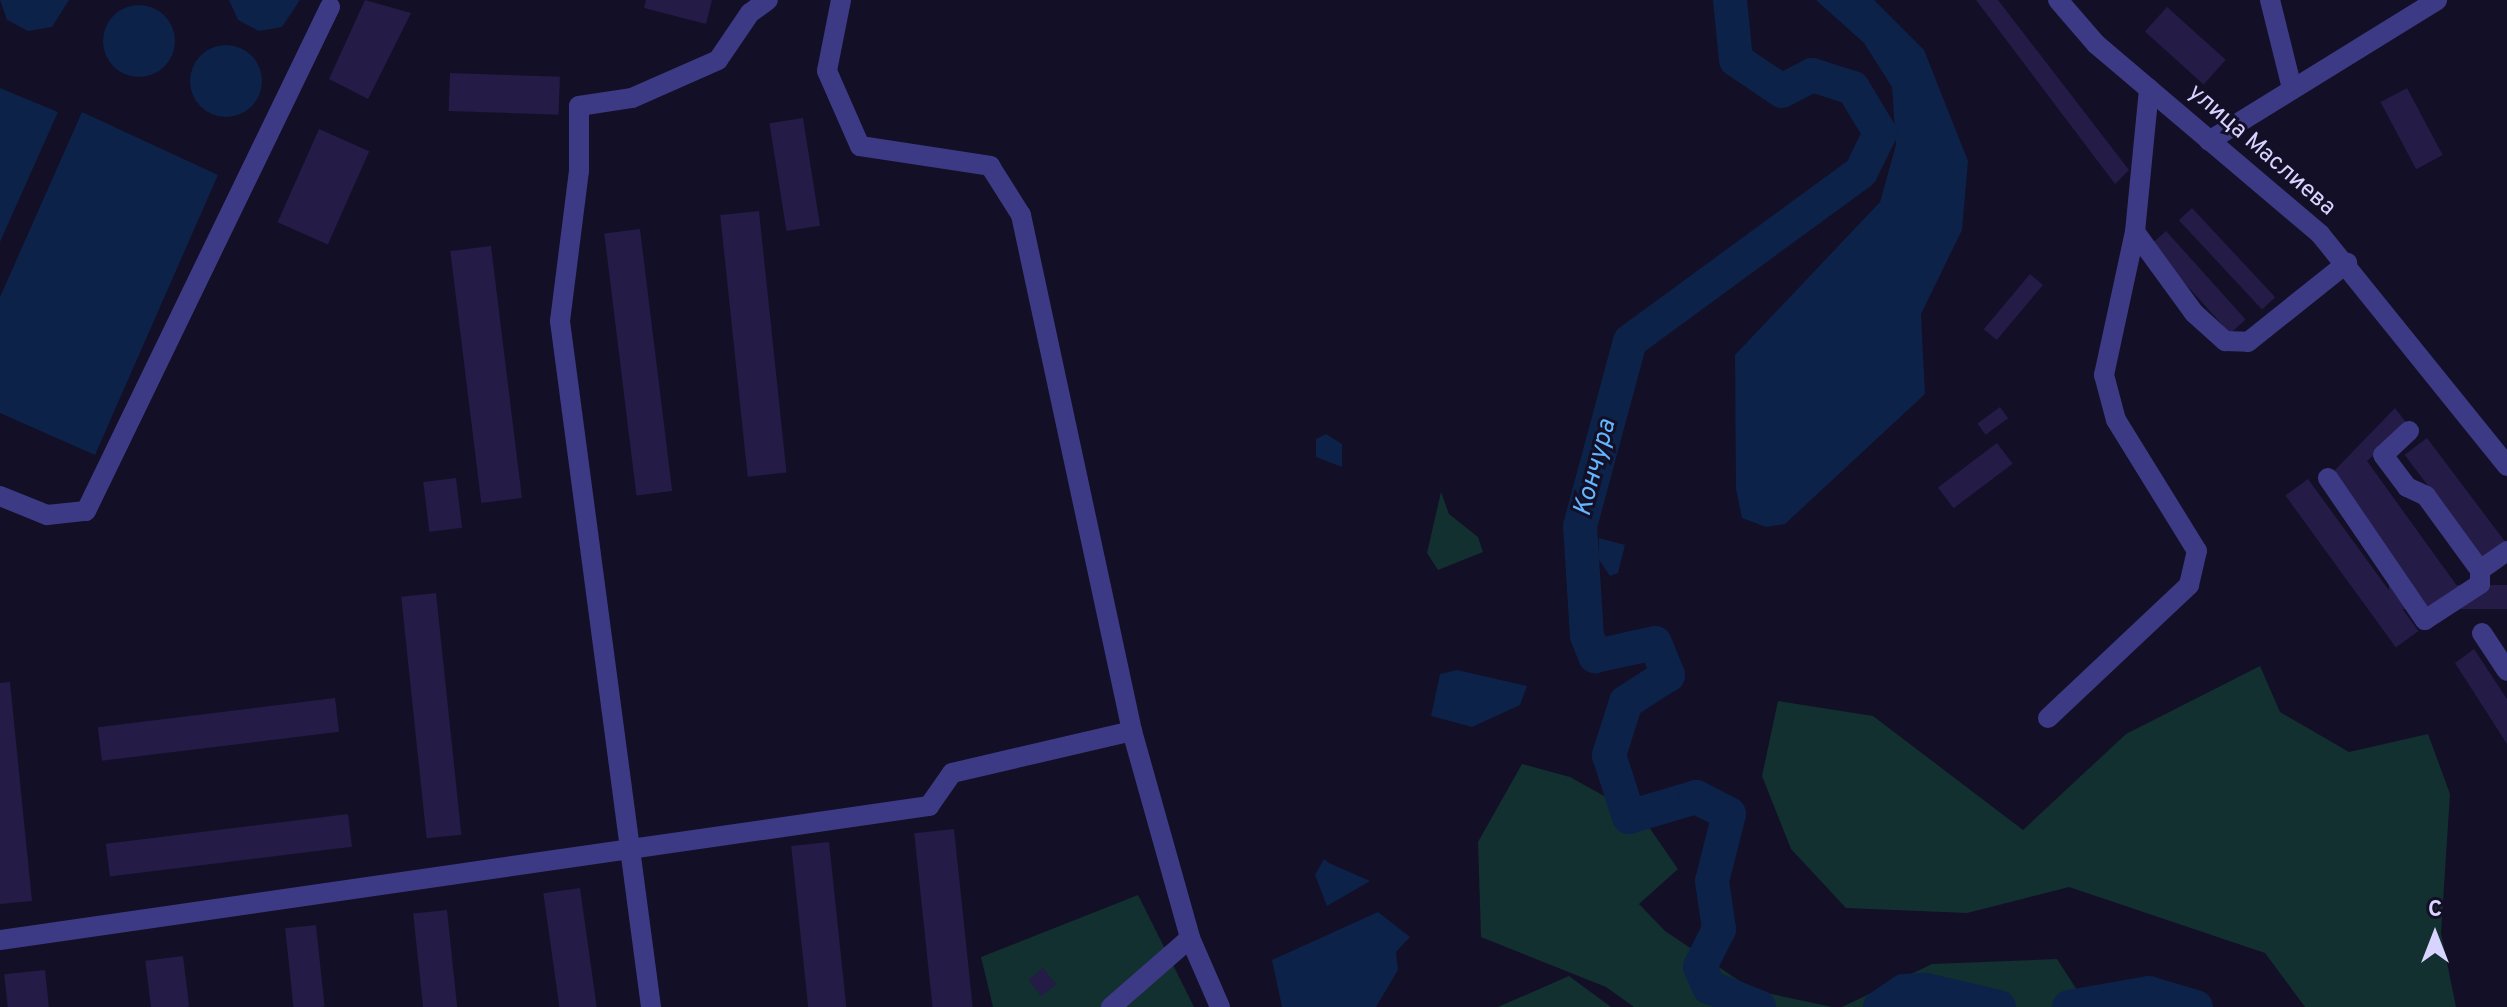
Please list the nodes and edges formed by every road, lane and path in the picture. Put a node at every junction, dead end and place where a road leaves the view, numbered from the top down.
1 (768, 0) edge
2 (841, 0) edge
3 (2058, 0) edge
4 (2270, 0) edge
5 (2437, 0) edge
6 (330, 7) dead end
7 (2292, 88) junction
8 (2149, 89) junction
9 (2209, 141) junction
10 (2135, 232) junction
11 (2347, 263) junction
12 (2409, 431) dead end
13 (2507, 466) edge
14 (2328, 478) dead end
15 (0, 496) edge
16 (2507, 551) edge
17 (2480, 570) junction
18 (2482, 633) dead end
19 (2507, 671) edge
20 (2048, 718) dead end
21 (1132, 731) junction
22 (627, 850) junction
23 (1190, 938) junction
24 (0, 940) edge
25 (651, 1007) edge
26 (1111, 1007) edge
27 (1220, 1007) edge

1 - 22 street
2 - 21 street
3 - 8 street, улица Маслиева
4 - 7 street
5 - 7 street
6 - 15 street
7 - 9 street
8 - 9 street, улица Маслиева
8 - 10 street
9 - 11 street, улица Маслиева
10 - 11 street
10 - 20 street
11 - 13 street, улица Маслиева
12 - 17 street
14 - 17 street
16 - 17 street
18 - 19 street
21 - 22 street
21 - 23 street
22 - 24 street
22 - 25 street
23 - 26 street
23 - 27 street

